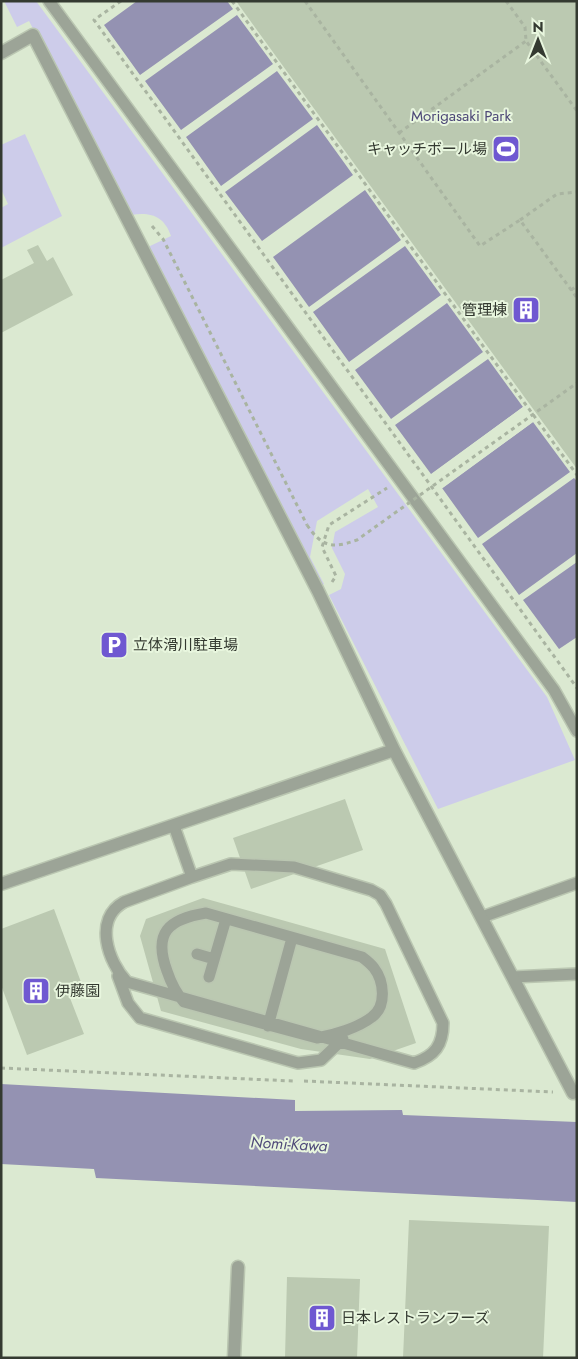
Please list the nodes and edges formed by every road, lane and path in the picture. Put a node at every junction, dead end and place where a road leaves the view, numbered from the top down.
1 (50, 1) edge
2 (121, 1) edge
3 (232, 1) edge
4 (305, 1) edge
5 (506, 1) edge
6 (526, 41) junction
7 (1, 53) edge
8 (577, 111) edge
9 (399, 133) junction
10 (577, 192) edge
11 (520, 220) junction
12 (163, 239) dead end
13 (577, 286) edge
14 (571, 290) junction
15 (577, 298) edge
16 (577, 383) edge
17 (577, 475) edge
18 (373, 496) dead end
19 (336, 576) dead end
20 (577, 688) edge
21 (577, 731) edge
22 (394, 750) junction
23 (174, 826) junction
24 (192, 876) junction
25 (577, 883) edge
26 (1, 884) edge
27 (482, 917) junction
28 (226, 919) junction
29 (292, 938) junction
30 (197, 954) dead end
31 (214, 960) junction
32 (117, 972) junction
33 (577, 974) edge
34 (209, 977) dead end
35 (513, 977) junction
36 (360, 1023) junction
37 (268, 1026) junction
38 (1, 1068) edge
39 (573, 1093) joint
40 (238, 1267) dead end
41 (234, 1358) edge

1 - 21 lane
2 - 20 path
3 - 17 path
4 - 9 path
5 - 6 path
6 - 8 path
6 - 9 path
7 - 22 street
9 - 11 path
10 - 11 path
11 - 14 path
12 - 16 path, bridge
13 - 14 path
14 - 15 path
18 - 19 path
22 - 23 street
22 - 27 street
23 - 24 lane
23 - 26 street
24 - 32 lane
24 - 32 lane
25 - 27 lane
27 - 35 street
28 - 29 lane
28 - 31 lane
28 - 37 lane
29 - 36 lane
29 - 37 lane
30 - 31 lane
31 - 34 lane
32 - 36 lane
33 - 35 lane
35 - 39 street
36 - 37 lane
38 - 39 path
40 - 41 street

